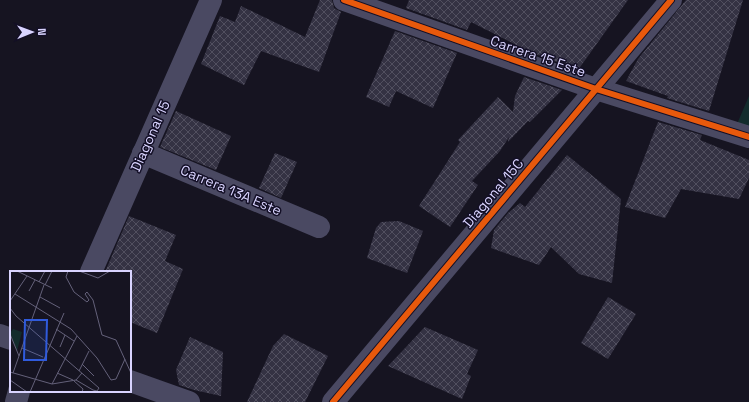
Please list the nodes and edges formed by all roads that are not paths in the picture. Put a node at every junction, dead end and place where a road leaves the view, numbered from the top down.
1 (210, 0) edge
2 (344, 0) edge
3 (671, 0) edge
4 (596, 89) junction
5 (749, 137) edge
6 (143, 153) junction
7 (319, 227) dead end
8 (91, 271) edge
9 (0, 335) edge
10 (10, 339) edge
11 (131, 381) edge
12 (19, 392) edge
13 (16, 402) edge
14 (189, 402) edge
15 (333, 402) edge

1 - 6 street, Diagonal 15
2 - 4 street, Carrera 15 Este
3 - 4 street, Diagonal 15C
4 - 5 street, Carrera 15 Este
4 - 15 street, Diagonal 15C
6 - 7 street, Carrera 13A Este
6 - 8 street, Diagonal 15
9 - 10 street
11 - 14 street
12 - 13 street

